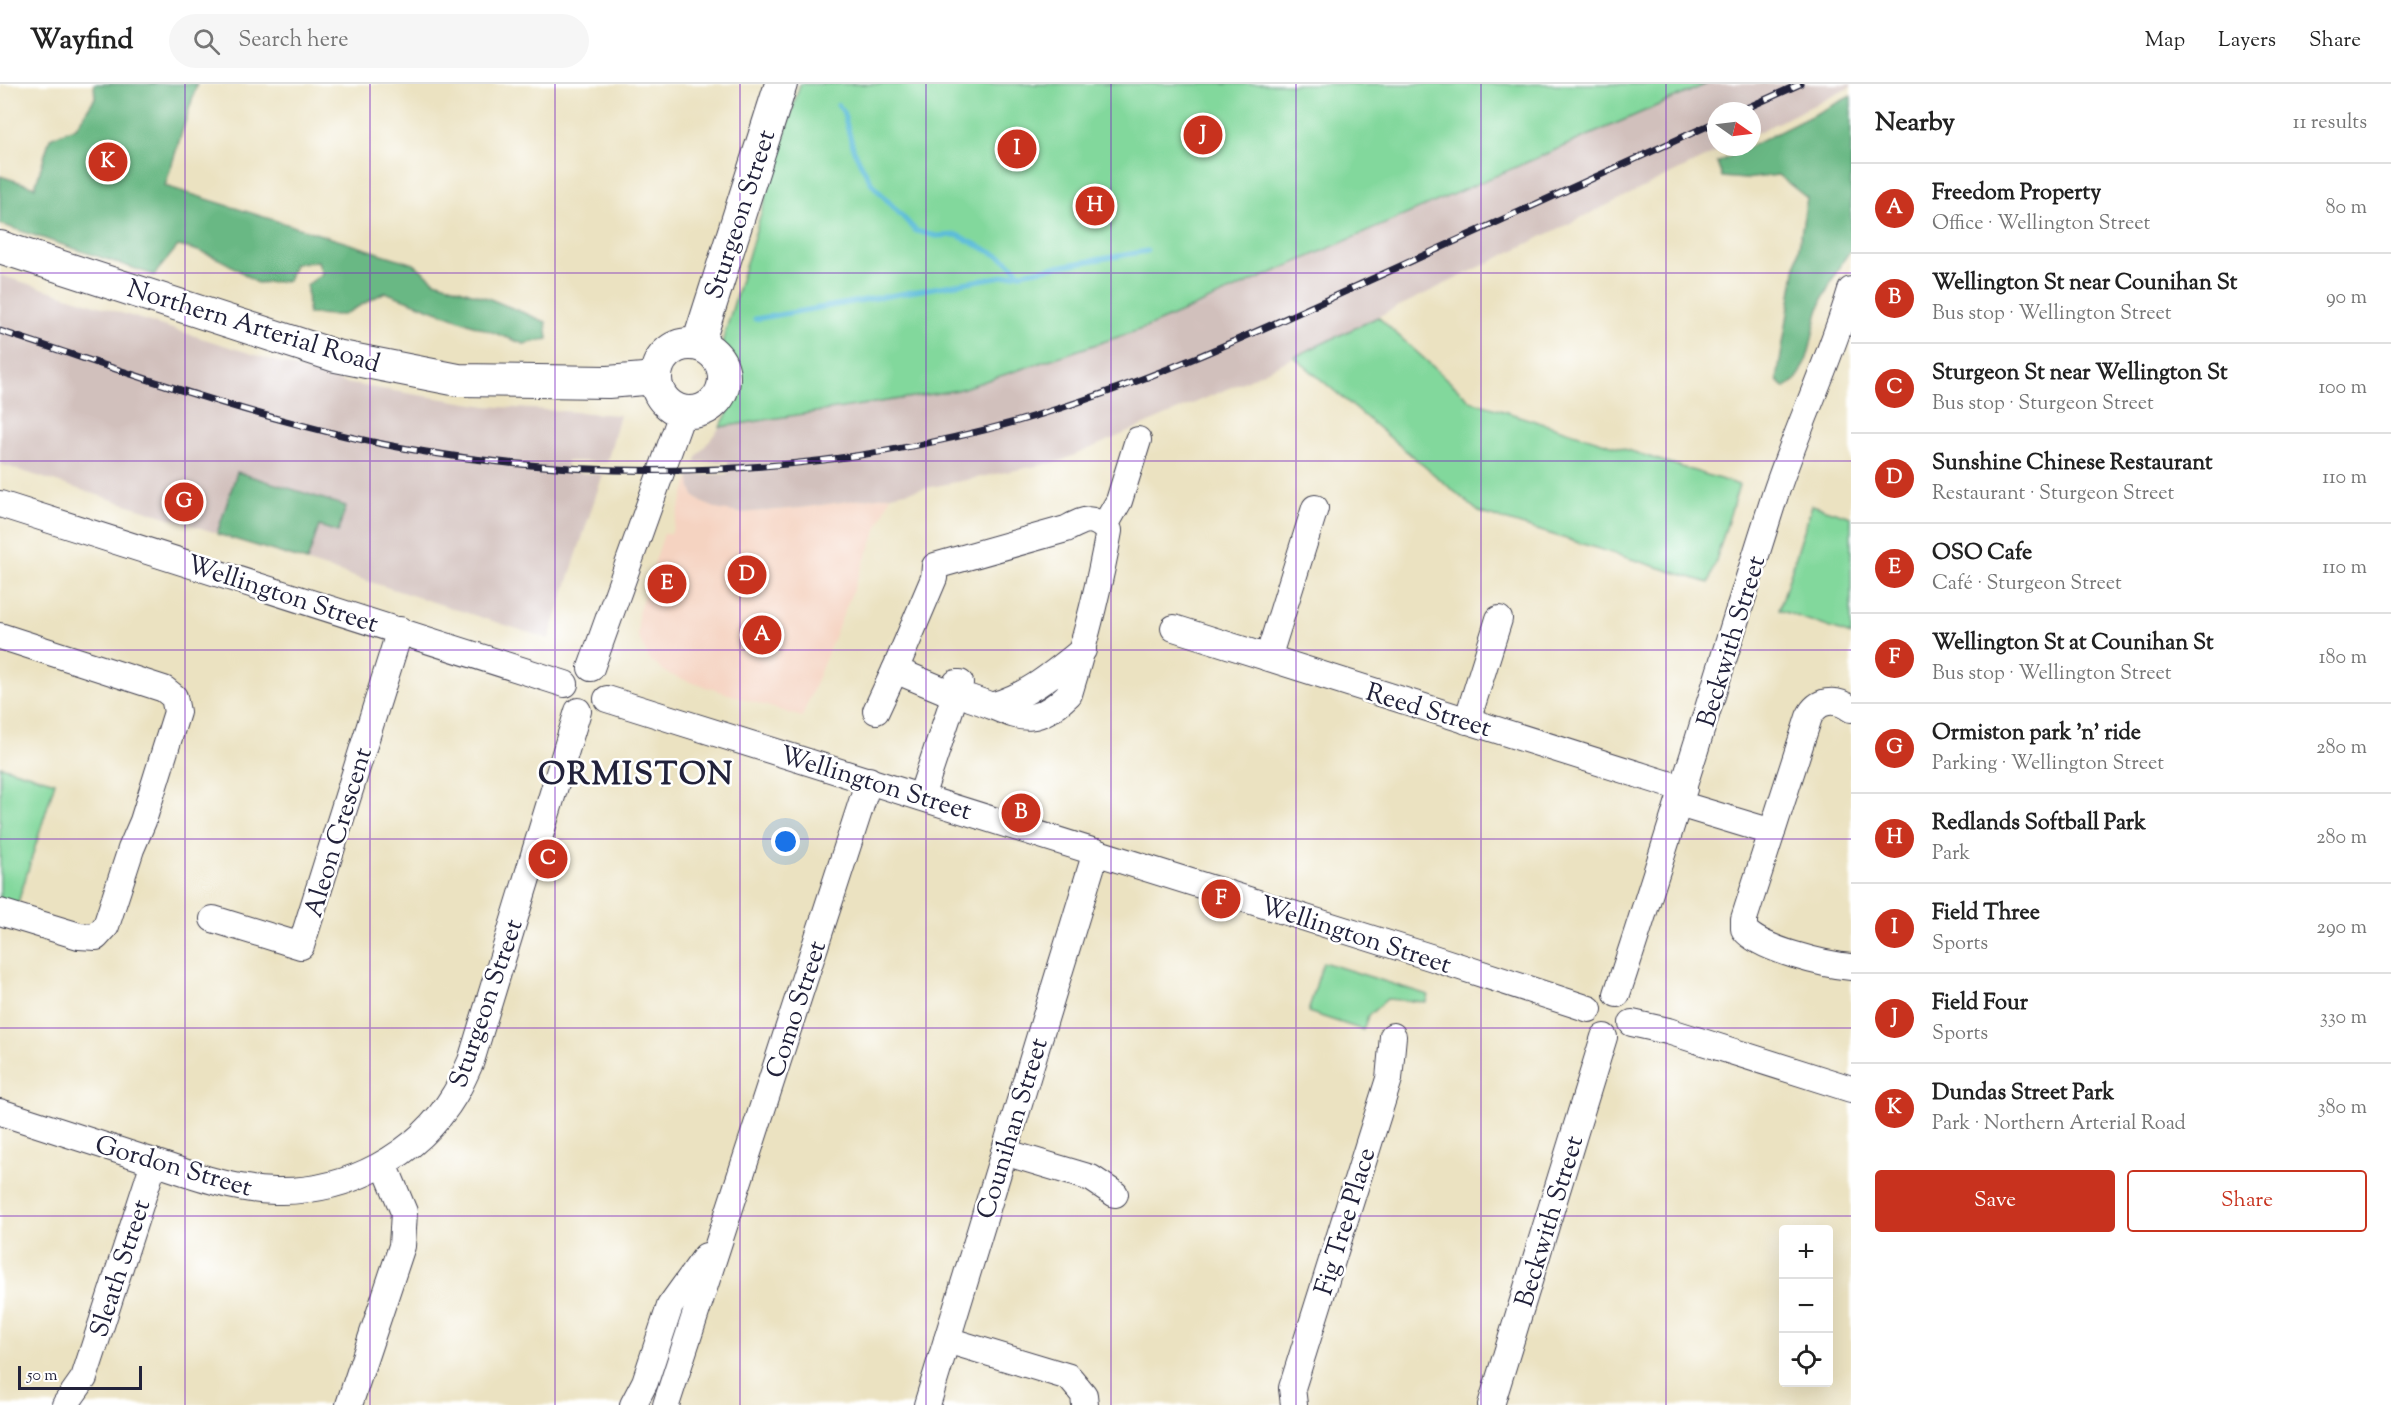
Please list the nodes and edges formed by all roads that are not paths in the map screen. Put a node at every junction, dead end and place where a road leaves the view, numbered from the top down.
1 (781, 84) edge
2 (0, 247) edge
3 (1851, 290) edge
4 (698, 344) junction
5 (656, 378) junction
6 (683, 411) junction
7 (1138, 440) dead end
8 (0, 504) edge
9 (1315, 508) dead end
10 (1104, 527) junction
11 (1066, 529) junction
12 (1101, 574) junction
13 (1499, 619) dead end
14 (1173, 628) dead end
15 (400, 630) junction
16 (0, 636) edge
17 (1268, 658) junction
18 (591, 668) junction
19 (895, 670) junction
20 (565, 684) junction
21 (607, 699) junction
22 (958, 700) junction
23 (1851, 709) edge
24 (578, 711) junction
25 (876, 711) dead end
26 (1467, 721) junction
27 (869, 780) junction
28 (1682, 797) junction
29 (925, 798) junction
30 (1772, 832) junction
31 (1096, 852) junction
32 (0, 912) edge
33 (213, 920) dead end
34 (1851, 967) edge
35 (1617, 994) junction
36 (1589, 1009) junction
37 (1632, 1023) junction
38 (1394, 1036) dead end
39 (1604, 1037) junction
40 (1851, 1089) edge
41 (0, 1112) edge
42 (1004, 1152) junction
43 (154, 1162) junction
44 (384, 1164) junction
45 (1115, 1194) dead end
46 (721, 1237) junction
47 (947, 1340) junction
48 (65, 1405) edge
49 (349, 1405) edge
50 (633, 1405) edge
51 (666, 1405) edge
52 (927, 1405) edge
53 (1085, 1405) edge
54 (1294, 1405) edge
55 (1491, 1405) edge

1 - 4 main road, Sturgeon Street
2 - 5 main road, Northern Arterial Road
3 - 28 street, Beckwith Street
4 - 5 main road
4 - 6 main road
5 - 6 main road
6 - 18 street
7 - 10 street
8 - 15 street, Wellington Street
9 - 17 street
10 - 11 street
10 - 12 street
11 - 12 street
11 - 19 street
12 - 22 street
13 - 26 street
14 - 17 street, Reed Street
15 - 20 street, Wellington Street
15 - 33 street, Aleon Crescent
16 - 32 street
17 - 26 street, Reed Street
18 - 20 street
18 - 21 street
19 - 22 street
19 - 25 street
20 - 24 street
21 - 24 street
21 - 27 street, Wellington Street
22 - 29 street
23 - 30 street
24 - 44 street, Sturgeon Street
26 - 28 street, Reed Street
27 - 29 street, Wellington Street
27 - 46 street, Como Street
28 - 30 street, Reed Street
28 - 35 street, Beckwith Street
29 - 31 street, Wellington Street
30 - 34 street
31 - 36 street, Wellington Street
31 - 42 street, Counihan Street
35 - 36 street
35 - 37 street
36 - 39 street
37 - 39 street
37 - 40 street
38 - 54 street, Fig Tree Place
39 - 55 street, Beckwith Street
41 - 43 street, Gordon Street
42 - 45 street
42 - 47 street, Counihan Street
43 - 44 street, Gordon Street
43 - 48 street, Sleath Street
44 - 49 street
46 - 50 street, Como Street
46 - 51 street, Como Street
47 - 52 street, Counihan Street
47 - 53 street

